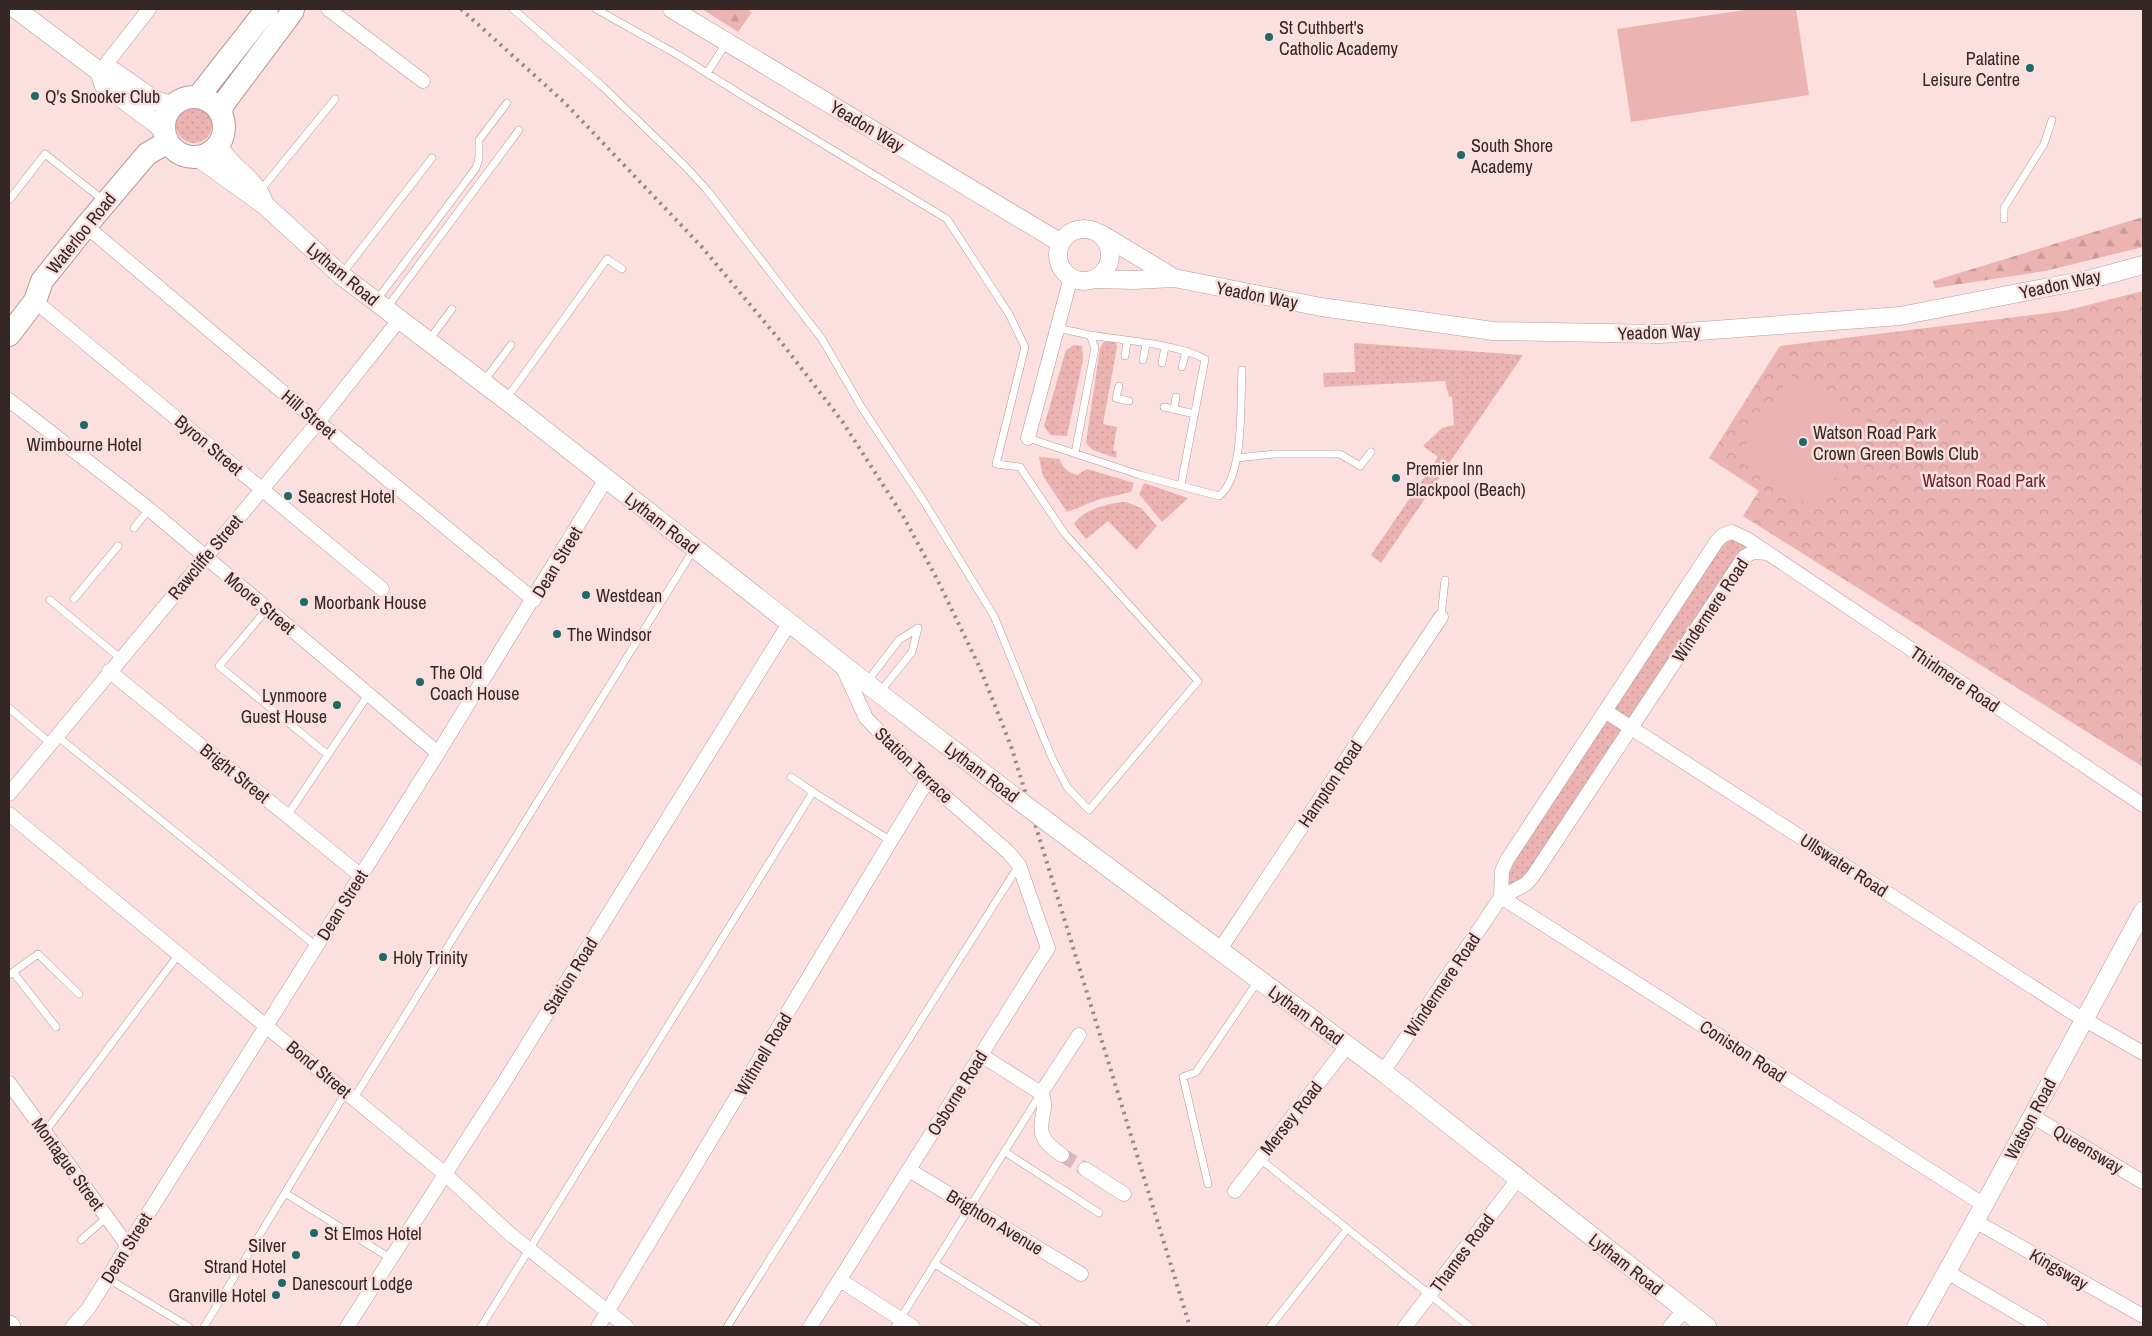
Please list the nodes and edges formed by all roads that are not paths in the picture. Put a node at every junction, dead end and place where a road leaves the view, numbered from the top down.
1 (16, 9) edge
2 (149, 9) edge
3 (267, 9) edge
4 (293, 9) edge
5 (328, 9) edge
6 (513, 9) edge
7 (596, 9) edge
8 (672, 9) edge
9 (727, 42) junction
10 (100, 72) junction
11 (707, 74) junction
12 (423, 81) dead end
13 (198, 98) junction
14 (335, 98) dead end
15 (507, 103) dead end
16 (173, 106) junction
17 (220, 112) junction
18 (2052, 120) dead end
19 (519, 130) dead end
20 (164, 136) junction
21 (218, 145) junction
22 (198, 157) junction
23 (432, 158) dead end
24 (9, 198) edge
25 (260, 199) junction
26 (106, 202) junction
27 (2004, 219) dead end
28 (86, 226) junction
29 (1096, 231) junction
30 (1061, 244) junction
31 (2143, 266) edge
32 (622, 269) dead end
33 (341, 275) junction
34 (1071, 277) junction
35 (1174, 278) junction
36 (1095, 279) junction
37 (35, 301) junction
38 (452, 309) dead end
39 (387, 310) junction
40 (1058, 328) junction
41 (9, 335) edge
42 (1090, 335) junction
43 (1128, 341) junction
44 (428, 342) junction
45 (1146, 344) junction
46 (511, 345) dead end
47 (1166, 347) junction
48 (1186, 351) junction
49 (1124, 356) dead end
50 (1143, 360) dead end
51 (1162, 363) dead end
52 (1182, 367) dead end
53 (1242, 370) dead end
54 (482, 383) junction
55 (1118, 386) dead end
56 (1176, 397) dead end
57 (9, 400) edge
58 (505, 400) junction
59 (1130, 401) dead end
60 (1164, 407) dead end
61 (1174, 409) junction
62 (1195, 414) junction
63 (318, 422) junction
64 (1028, 438) joint
65 (1371, 452) dead end
66 (1075, 453) junction
67 (1238, 458) junction
68 (606, 479) junction
69 (1181, 485) junction
70 (262, 488) junction
71 (149, 509) junction
72 (134, 528) dead end
73 (118, 546) dead end
74 (694, 549) junction
75 (1768, 554) junction
76 (206, 557) junction
77 (1445, 580) dead end
78 (382, 589) dead end
79 (74, 599) dead end
80 (50, 600) dead end
81 (534, 600) junction
82 (267, 609) junction
83 (1441, 617) joint
84 (790, 622) junction
85 (120, 658) junction
86 (841, 663) junction
87 (110, 671) junction
88 (872, 688) junction
89 (368, 695) junction
90 (9, 708) edge
91 (1605, 712) junction
92 (1631, 728) junction
93 (53, 739) junction
94 (438, 754) junction
95 (328, 755) junction
96 (791, 778) dead end
97 (927, 781) junction
98 (813, 792) junction
99 (9, 794) edge
100 (2143, 805) edge
101 (9, 814) edge
102 (287, 816) junction
103 (891, 841) junction
104 (1008, 852) joint
105 (1019, 865) junction
106 (360, 875) junction
107 (1501, 897) junction
108 (2143, 911) edge
109 (316, 946) junction
110 (1219, 951) junction
111 (179, 954) junction
112 (11, 974) edge
113 (1258, 981) junction
114 (79, 994) dead end
115 (2083, 1019) junction
116 (268, 1026) junction
117 (56, 1027) dead end
118 (1078, 1035) dead end
119 (1348, 1045) junction
120 (2143, 1053) edge
121 (981, 1055) junction
122 (1383, 1072) junction
123 (9, 1083) edge
124 (1041, 1093) junction
125 (350, 1095) junction
126 (2032, 1116) junction
127 (45, 1132) junction
128 (1005, 1152) junction
129 (1062, 1155) tunnel mouth
130 (1260, 1159) junction
131 (1085, 1169) tunnel mouth
132 (909, 1170) junction
133 (445, 1174) junction
134 (1518, 1179) junction
135 (2143, 1182) edge
136 (1208, 1184) dead end
137 (1235, 1191) dead end
138 (285, 1193) junction
139 (1124, 1194) dead end
140 (1984, 1205) junction
141 (970, 1208) junction
142 (1100, 1212) dead end
143 (107, 1217) junction
144 (1975, 1221) junction
145 (1347, 1229) junction
146 (81, 1240) dead end
147 (127, 1245) junction
148 (528, 1249) junction
149 (390, 1258) junction
150 (935, 1264) junction
151 (1947, 1272) junction
152 (1081, 1274) dead end
153 (107, 1278) junction
154 (840, 1280) junction
155 (1429, 1296) junction
156 (1684, 1310) junction
157 (607, 1312) junction
158 (2143, 1316) edge
159 (898, 1323) edge
160 (72, 1327) edge
161 (189, 1327) edge
162 (204, 1327) edge
163 (347, 1327) edge
164 (482, 1327) edge
165 (598, 1327) edge
166 (627, 1327) edge
167 (727, 1327) edge
168 (810, 1327) edge
169 (913, 1327) edge
170 (1037, 1327) edge
171 (1270, 1327) edge
172 (1405, 1327) edge
173 (1470, 1327) edge
174 (1670, 1327) edge
175 (1707, 1327) edge
176 (1916, 1327) edge
177 (2041, 1327) edge

1 - 10 main road
2 - 10 street
3 - 13 highway
4 - 17 highway
5 - 12 street
6 - 11 lane
7 - 11 lane
8 - 9 street, Yeadon Way
9 - 11 lane
9 - 30 street, Yeadon Way
10 - 16 main road
10 - 20 main road
13 - 16 highway
13 - 17 highway
14 - 25 lane
15 - 39 lane
16 - 20 highway
17 - 21 highway
18 - 27 lane
19 - 39 lane
20 - 22 highway
20 - 26 highway, Waterloo Road
21 - 22 highway
21 - 25 main road, Lytham Road
22 - 25 main road, Lytham Road
23 - 33 lane
24 - 26 lane
25 - 33 main road, Lytham Road
26 - 28 highway, Waterloo Road
28 - 37 highway, Waterloo Road
28 - 63 street, Hill Street
29 - 30 street
29 - 35 street, Yeadon Way
29 - 36 street
30 - 34 street
31 - 35 street, Yeadon Way
32 - 58 lane
33 - 39 main road, Lytham Road
34 - 36 street
34 - 40 street
35 - 36 street, Yeadon Way
37 - 41 highway, Waterloo Road
37 - 70 street, Byron Street
38 - 44 lane
39 - 44 main road, Lytham Road
39 - 63 street, Rawcliffe Street
40 - 42 lane
40 - 64 street
42 - 43 lane
42 - 66 lane
43 - 45 lane
43 - 49 lane
44 - 54 main road, Lytham Road
45 - 47 lane
45 - 50 lane
46 - 54 lane
47 - 48 lane
47 - 51 lane
48 - 52 lane
48 - 62 lane
53 - 67 lane
54 - 58 main road, Lytham Road
55 - 59 lane
56 - 61 lane
57 - 71 street, Moore Street
58 - 68 main road, Lytham Road
60 - 61 lane
61 - 62 lane
62 - 69 lane
63 - 70 street, Rawcliffe Street
63 - 81 street, Hill Street
64 - 66 lane
65 - 67 lane
66 - 69 lane
67 - 69 lane
68 - 74 main road, Lytham Road
68 - 81 street, Dean Street
70 - 76 street, Rawcliffe Street
70 - 78 street, Byron Street
71 - 72 lane
71 - 76 street, Moore Street
73 - 79 lane
74 - 84 main road, Lytham Road
74 - 125 lane
75 - 91 street, Windermere Road
75 - 92 street, Windermere Road
75 - 100 street, Thirlmere Road
76 - 82 street, Moore Street
76 - 85 street, Rawcliffe Street
77 - 83 lane
80 - 85 lane
81 - 94 street, Dean Street
82 - 89 street, Moore Street
82 - 95 lane
83 - 110 street, Hampton Road
84 - 86 main road, Lytham Road
84 - 133 street, Station Road
85 - 87 street, Rawcliffe Street
86 - 88 main road, Lytham Road
86 - 97 street, Station Terrace
87 - 93 street, Rawcliffe Street
87 - 102 street, Bright Street
88 - 88 lane
88 - 110 main road, Lytham Road, bridge
89 - 94 street, Moore Street
89 - 95 lane
90 - 93 lane
91 - 92 street, Ullswater Road
91 - 107 street, Windermere Road
92 - 107 street, Windermere Road
92 - 115 street, Ullswater Road
93 - 99 street, Rawcliffe Street
93 - 109 lane
94 - 106 street, Dean Street
95 - 102 lane
96 - 98 lane
97 - 103 street, Withnell Road
97 - 104 street, Station Terrace
98 - 103 lane
98 - 148 lane
101 - 111 street, Bond Street
102 - 106 street, Bright Street
103 - 157 street, Withnell Road
104 - 105 street, Osborne Road
105 - 121 street, Osborne Road
105 - 167 lane
106 - 109 street, Dean Street
107 - 122 street, Windermere Road
107 - 140 street, Coniston Road
108 - 115 street, Watson Road
109 - 116 street, Dean Street
110 - 113 main road, Lytham Road
111 - 116 street, Bond Street
111 - 127 lane
112 - 114 lane
112 - 117 lane
113 - 119 main road, Lytham Road
113 - 136 lane
115 - 120 street, Ullswater Road
115 - 126 street, Watson Road
116 - 125 street, Bond Street
116 - 147 street, Dean Street
118 - 124 street
119 - 122 main road, Lytham Road
119 - 130 street, Mersey Road
121 - 124 street
121 - 132 street, Osborne Road
122 - 134 main road, Lytham Road
123 - 127 street, Montague Street
124 - 128 lane
124 - 129 street
125 - 133 street, Bond Street
125 - 138 lane
126 - 135 street, Queensway
126 - 140 street, Watson Road
127 - 143 street, Montague Street
128 - 141 lane
128 - 142 lane
130 - 137 street, Mersey Road
130 - 145 lane
131 - 139 street
132 - 141 street, Brighton Avenue
132 - 154 street, Osborne Road
133 - 148 street, Bond Street
133 - 149 street, Station Road
134 - 155 street, Thames Road
134 - 156 main road, Lytham Road
138 - 149 lane
138 - 162 lane
140 - 144 street, Watson Road
141 - 150 lane
141 - 152 street, Brighton Avenue
143 - 146 lane
143 - 147 street, Montague Street
144 - 151 street, Watson Road
144 - 158 street, Kingsway
145 - 155 lane
145 - 171 lane
147 - 153 street, Dean Street
148 - 157 street, Bond Street
148 - 164 lane
149 - 163 street, Station Road
150 - 159 lane
150 - 170 lane
151 - 176 street, Watson Road
151 - 177 street
153 - 160 street, Dean Street
153 - 161 lane
154 - 159 street
154 - 168 street, Osborne Road
155 - 172 street, Thames Road
155 - 173 lane
156 - 174 street
156 - 175 main road, Lytham Road
157 - 165 street, Withnell Road
157 - 166 street, Bond Street
159 - 169 street

